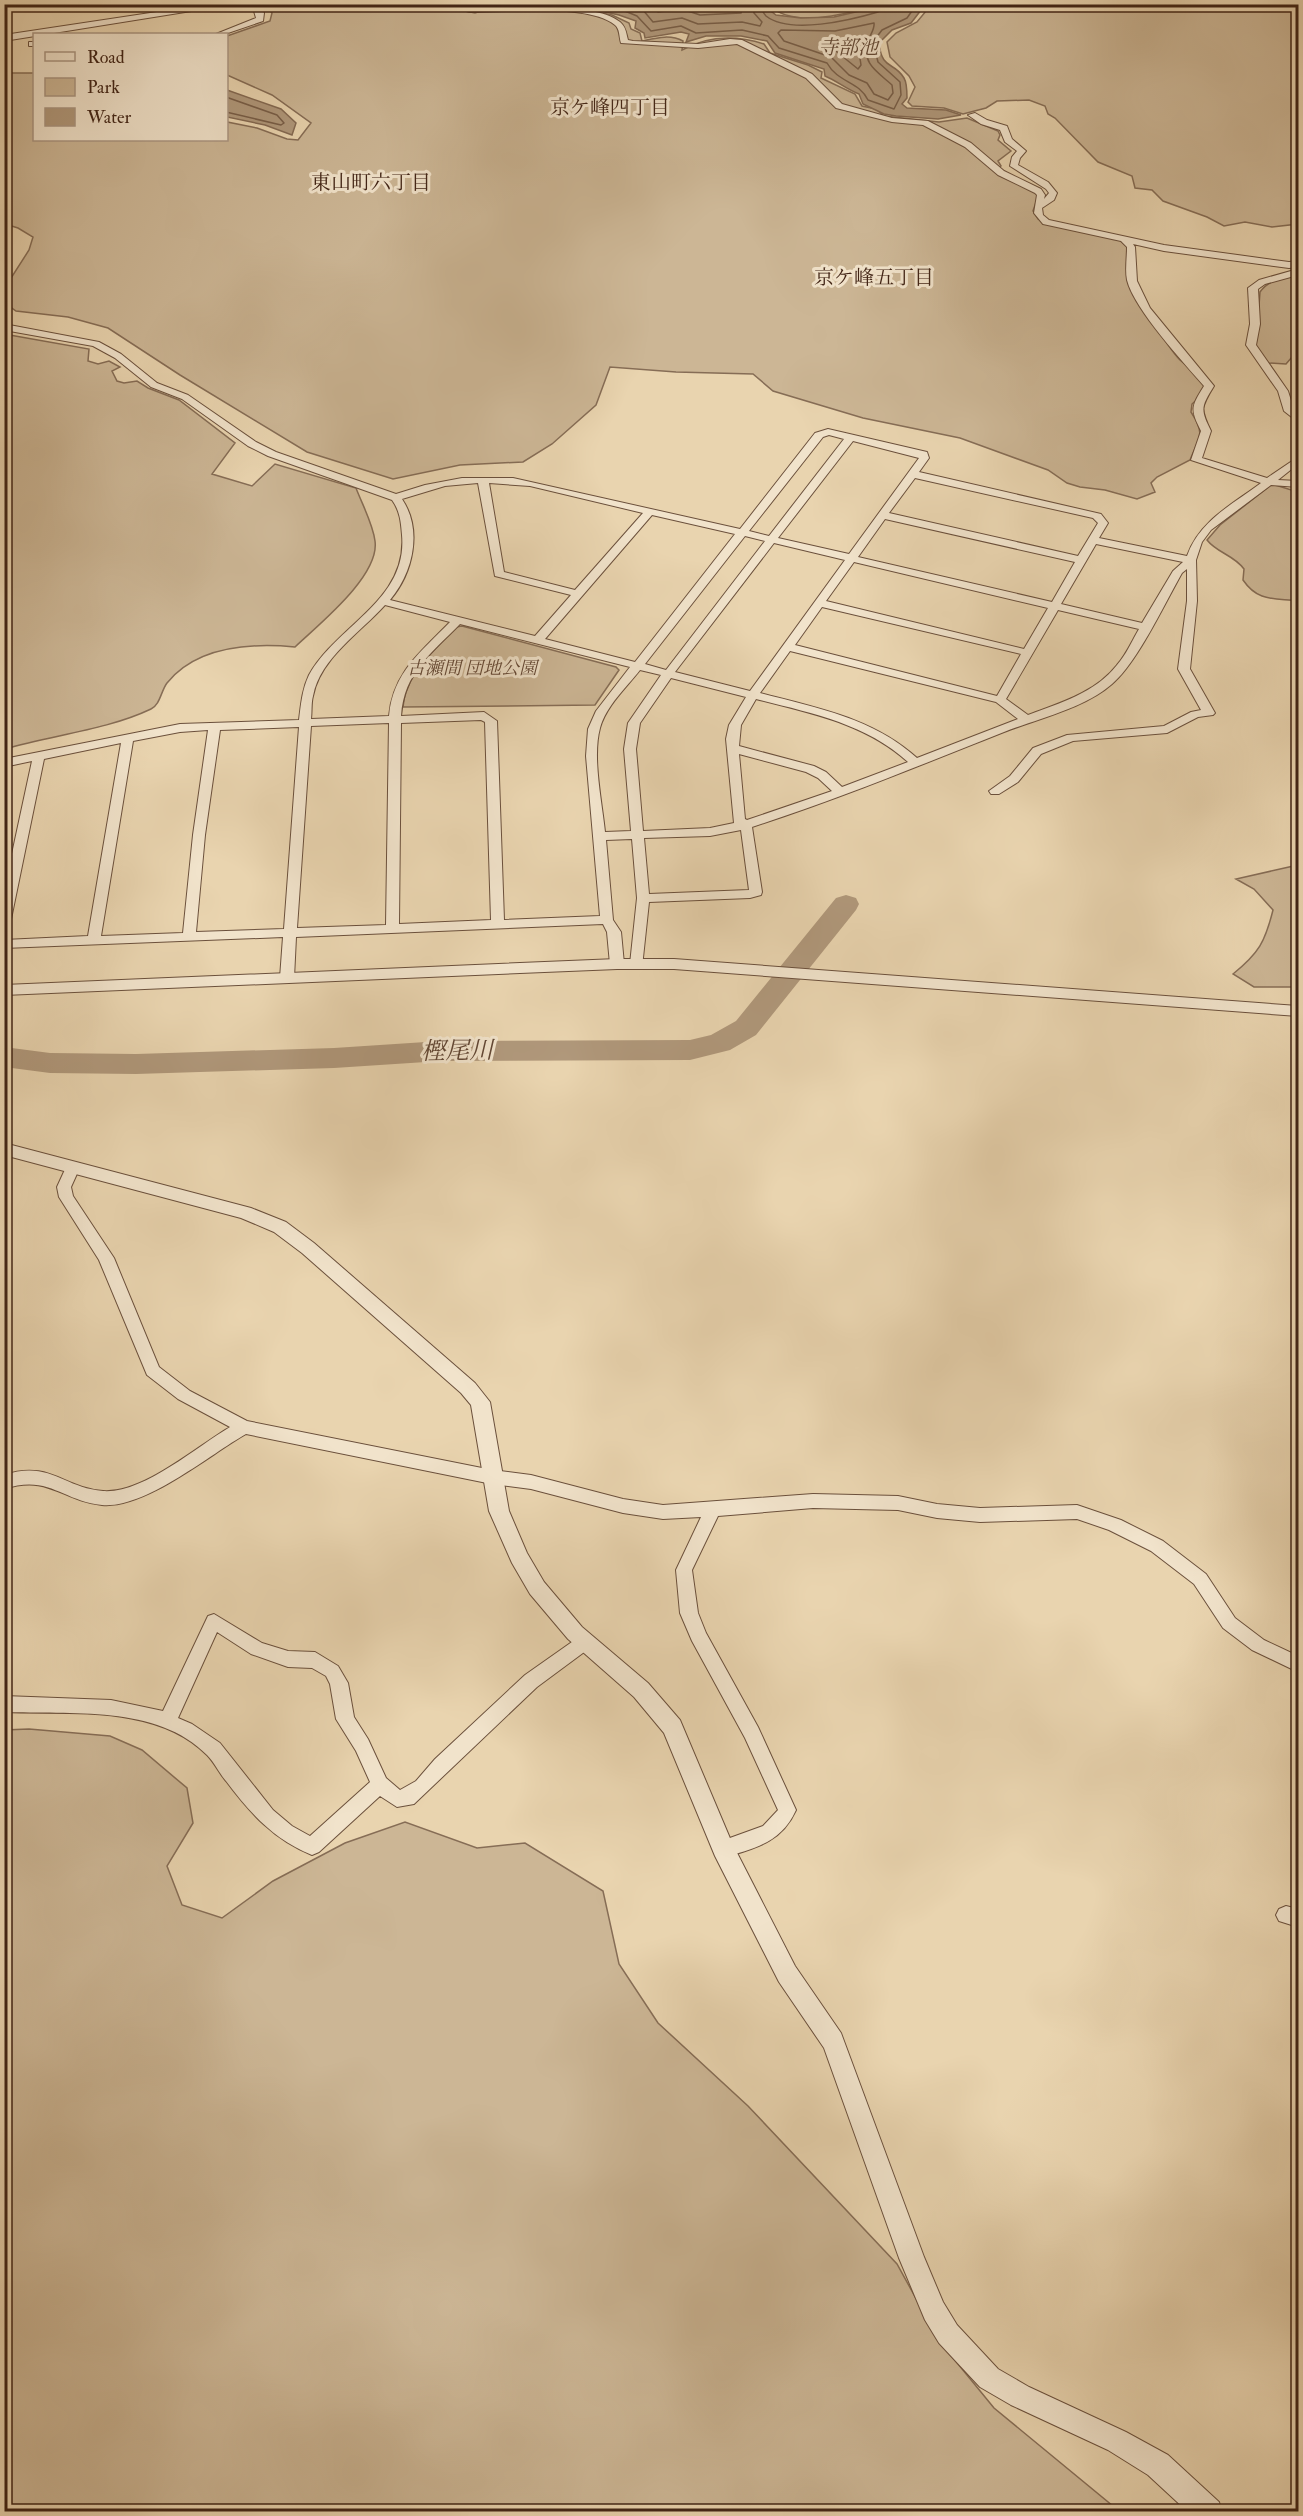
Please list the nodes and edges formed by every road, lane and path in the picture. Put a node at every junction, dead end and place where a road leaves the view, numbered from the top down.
1 (119, 4) edge
2 (135, 4) edge
3 (207, 4) edge
4 (231, 4) edge
5 (444, 4) edge
6 (256, 7) edge
7 (505, 8) joint
8 (4, 33) edge
9 (37, 33) edge
10 (222, 33) edge
11 (33, 34) edge
12 (4, 38) edge
13 (972, 115) dead end
14 (1038, 207) junction
15 (1123, 238) junction
16 (1299, 264) edge
17 (1299, 272) edge
18 (4, 327) edge
19 (1299, 419) edge
20 (851, 437) junction
21 (1299, 460) edge
22 (912, 474) junction
23 (483, 480) junction
24 (1270, 482) junction
25 (1299, 484) edge
26 (396, 498) junction
27 (650, 511) junction
28 (882, 515) junction
29 (743, 532) junction
30 (773, 540) junction
31 (1093, 540) junction
32 (850, 558) junction
33 (1082, 560) junction
34 (1191, 560) junction
35 (578, 594) junction
36 (382, 600) junction
37 (819, 603) junction
38 (1056, 606) junction
39 (458, 620) junction
40 (1145, 627) junction
41 (538, 640) junction
42 (788, 647) junction
43 (1029, 653) junction
44 (637, 666) junction
45 (668, 674) junction
46 (753, 695) junction
47 (1000, 700) junction
48 (395, 719) junction
49 (1027, 720) junction
50 (304, 723) junction
51 (215, 726) junction
52 (128, 737) junction
53 (732, 748) junction
54 (39, 755) junction
55 (4, 763) edge
56 (916, 763) junction
57 (995, 791) dead end
58 (840, 792) junction
59 (746, 825) junction
60 (600, 836) junction
61 (638, 836) junction
62 (643, 898) junction
63 (607, 920) junction
64 (4, 924) edge
65 (498, 924) junction
66 (392, 929) junction
67 (289, 933) junction
68 (189, 937) junction
69 (94, 941) junction
70 (4, 944) edge
71 (617, 964) junction
72 (637, 964) junction
73 (287, 978) junction
74 (4, 990) edge
75 (1299, 1011) edge
76 (4, 1149) edge
77 (73, 1167) junction
78 (244, 1427) junction
79 (492, 1477) junction
80 (4, 1482) edge
81 (713, 1510) junction
82 (585, 1642) junction
83 (1299, 1664) edge
84 (4, 1704) edge
85 (167, 1721) junction
86 (380, 1784) junction
87 (723, 1849) junction
88 (1209, 2511) edge

1 - 2 street
3 - 8 street
4 - 9 street
5 - 7 street
6 - 10 street
7 - 14 street
11 - 12 street
13 - 14 street
14 - 15 street
15 - 16 street
15 - 24 street
17 - 19 street
18 - 26 street
20 - 22 street
20 - 29 street
20 - 30 street
21 - 24 street
22 - 28 street
22 - 31 street
23 - 26 street
23 - 27 street
23 - 35 street
24 - 25 street
24 - 34 street
26 - 36 street
27 - 29 street
27 - 35 street
28 - 32 street
28 - 33 street
29 - 30 street
29 - 44 street
30 - 32 street
30 - 45 street
31 - 33 street
31 - 34 street
32 - 37 street
32 - 38 street
33 - 38 street
34 - 40 street
34 - 57 street
35 - 41 street
36 - 39 street
36 - 50 street
37 - 42 street
37 - 43 street
38 - 40 street
38 - 43 street
39 - 41 street
39 - 48 street
40 - 49 street
41 - 44 street
42 - 46 street
42 - 47 street
43 - 47 street
44 - 45 street
44 - 60 street
45 - 46 street
45 - 61 street
46 - 53 street
46 - 56 street
47 - 49 street
48 - 50 street
48 - 65 street
48 - 66 street
49 - 56 street
50 - 51 street
50 - 67 street
51 - 52 street
51 - 68 street
52 - 54 street
52 - 69 street
53 - 58 street
53 - 59 street
54 - 55 street
54 - 64 street
56 - 58 street
58 - 59 street
59 - 61 street
59 - 62 street
60 - 61 street
60 - 63 street
61 - 62 street
62 - 72 street
63 - 65 street
63 - 71 street
65 - 66 street
66 - 67 street
67 - 68 street
67 - 73 street
68 - 69 street
69 - 70 street
71 - 72 street
71 - 73 street
72 - 75 street
73 - 74 street
76 - 77 street
77 - 78 street
77 - 79 street
78 - 79 street
78 - 80 street
79 - 81 street
79 - 82 street
81 - 83 street
81 - 87 street
82 - 86 street
82 - 87 street
84 - 85 street
85 - 86 street
85 - 86 street
87 - 88 street

